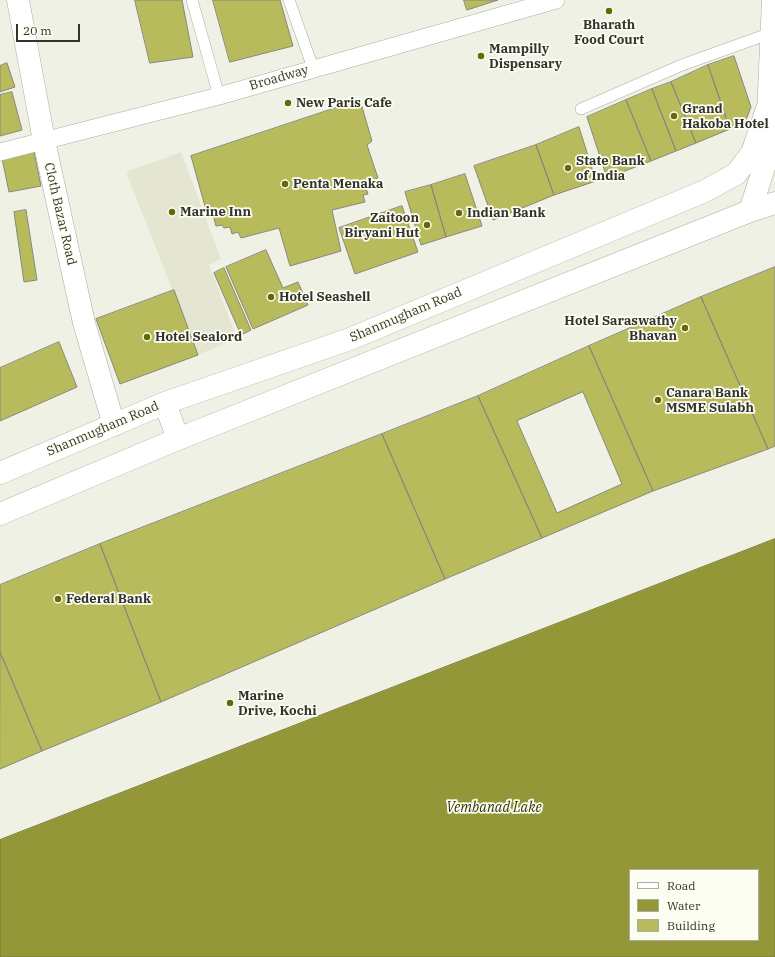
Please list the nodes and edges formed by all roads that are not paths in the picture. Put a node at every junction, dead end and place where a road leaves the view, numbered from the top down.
1 (18, 0) edge
2 (192, 0) edge
3 (289, 0) edge
4 (556, 0) edge
5 (774, 0) edge
6 (771, 33) junction
7 (313, 68) junction
8 (219, 96) junction
9 (771, 105) edge
10 (581, 110) dead end
11 (44, 141) junction
12 (0, 152) edge
13 (736, 174) junction
14 (775, 203) edge
15 (750, 210) junction
16 (165, 403) junction
17 (114, 425) junction
18 (178, 439) junction
19 (0, 473) edge
20 (0, 514) edge

1 - 11 main road, Cloth Bazar Road
2 - 8 lane
3 - 7 lane
4 - 7 street, Broadway
5 - 6 main road, Shanmugham Road
6 - 9 main road, Shanmugham Road
6 - 10 lane
7 - 8 street, Broadway
8 - 11 street, Broadway
9 - 13 main road, Shanmugham Road
9 - 15 main road, Shanmugham Road
11 - 12 street, Broadway
11 - 17 main road, Cloth Bazar Road
13 - 15 main road
13 - 16 main road, Shanmugham Road
14 - 15 main road
15 - 18 main road
16 - 17 main road, Shanmugham Road
16 - 18 main road
17 - 19 main road, Shanmugham Road
18 - 20 main road

